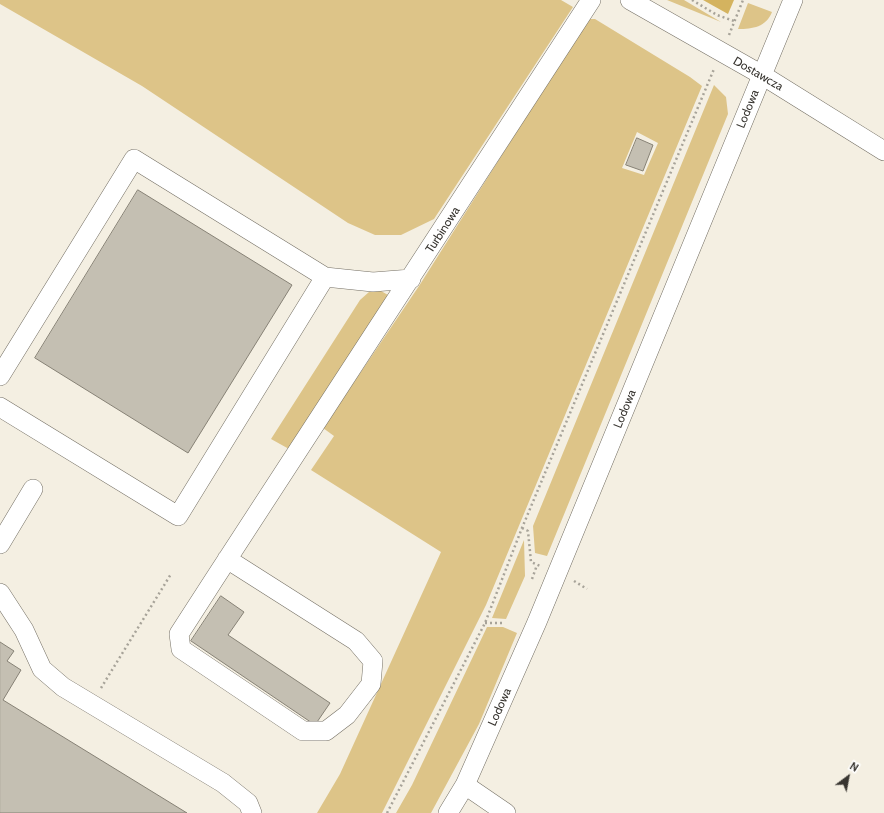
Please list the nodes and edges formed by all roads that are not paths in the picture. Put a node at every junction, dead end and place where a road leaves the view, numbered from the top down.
1 (591, 0) edge
2 (630, 0) edge
3 (793, 0) edge
4 (762, 76) junction
5 (884, 151) edge
6 (325, 277) junction
7 (411, 279) junction
8 (0, 376) edge
9 (0, 407) edge
10 (33, 489) dead end
11 (0, 544) edge
12 (227, 559) junction
13 (0, 593) edge
14 (465, 784) junction
15 (252, 813) edge
16 (448, 813) edge
17 (506, 813) edge

1 - 7 street, Turbinowa
2 - 4 street, Dostawcza
3 - 4 street, Lodowa
4 - 5 street, Dostawcza
4 - 14 street, Lodowa
6 - 7 street
6 - 8 street
6 - 9 street
7 - 12 street, Turbinowa
10 - 11 street
12 - 12 street, Turbinowa
13 - 15 street
14 - 16 street, Lodowa
14 - 17 street

